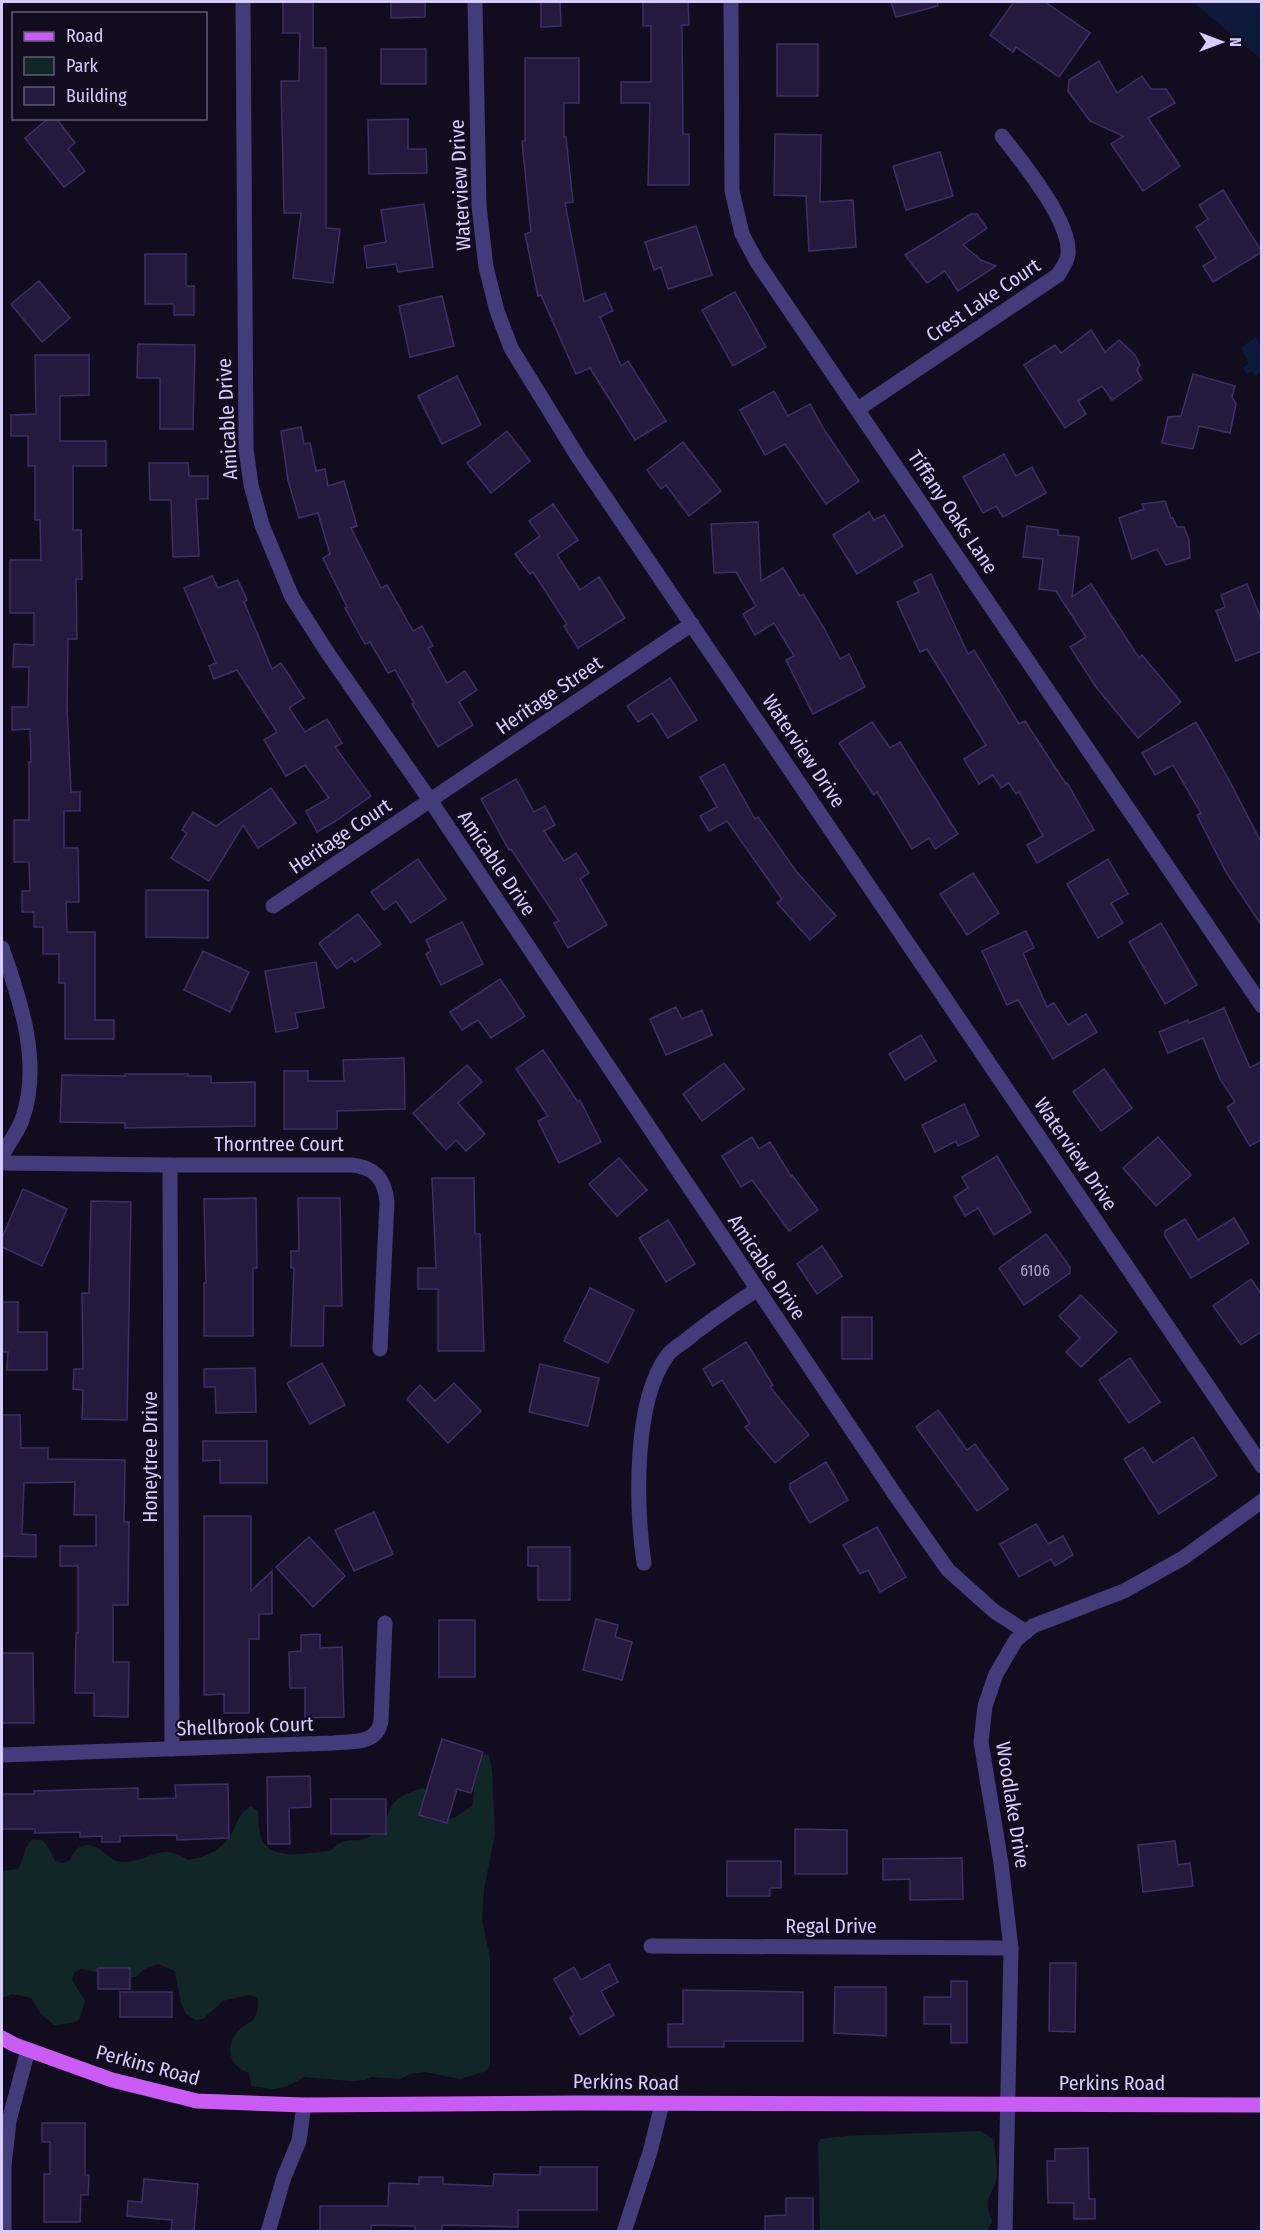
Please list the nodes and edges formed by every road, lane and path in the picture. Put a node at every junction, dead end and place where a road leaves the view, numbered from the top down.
1 (243, 2) edge
2 (475, 2) edge
3 (732, 2) edge
4 (1002, 136) dead end
5 (858, 409) junction
6 (692, 624) junction
7 (430, 800) junction
8 (273, 906) dead end
9 (2, 948) edge
10 (1262, 1006) edge
11 (2, 1156) edge
12 (2, 1163) edge
13 (170, 1166) junction
14 (756, 1290) junction
15 (380, 1349) dead end
16 (1262, 1466) edge
17 (1262, 1501) edge
18 (644, 1563) dead end
19 (385, 1623) dead end
20 (1026, 1632) junction
21 (172, 1749) junction
22 (2, 1755) edge
23 (651, 1946) dead end
24 (1011, 1948) junction
25 (2, 2038) edge
26 (28, 2050) junction
27 (662, 2104) junction
28 (1008, 2104) junction
29 (304, 2105) junction
30 (1262, 2105) edge
31 (3, 2186) edge
32 (4, 2232) edge
33 (268, 2232) edge
34 (624, 2232) edge
35 (1005, 2232) edge

1 - 7 street, Amicable Drive
2 - 6 street, Waterview Drive
3 - 5 street, Tiffany Oaks Lane
4 - 5 street, Crest Lake Court
5 - 10 street, Tiffany Oaks Lane
6 - 7 street, Heritage Street
6 - 16 street, Waterview Drive
7 - 8 street, Heritage Court
7 - 14 street, Amicable Drive
9 - 11 street
12 - 13 street, Thorntree Court
13 - 15 street, Thorntree Court
13 - 21 street, Honeytree Drive
14 - 18 street
14 - 20 street, Amicable Drive
17 - 20 street, Woodlake Drive
19 - 21 street, Shellbrook Court
20 - 24 street, Woodlake Drive
21 - 22 street, Shellbrook Court
23 - 24 street, Regal Drive
24 - 28 street, Woodlake Drive
25 - 26 main road, Perkins Road
26 - 29 main road, Perkins Road
26 - 31 street
27 - 28 main road, Perkins Road
27 - 29 main road, Perkins Road
27 - 34 street
28 - 30 main road, Perkins Road
28 - 35 street, Woodlake Drive
29 - 33 street
31 - 32 street

